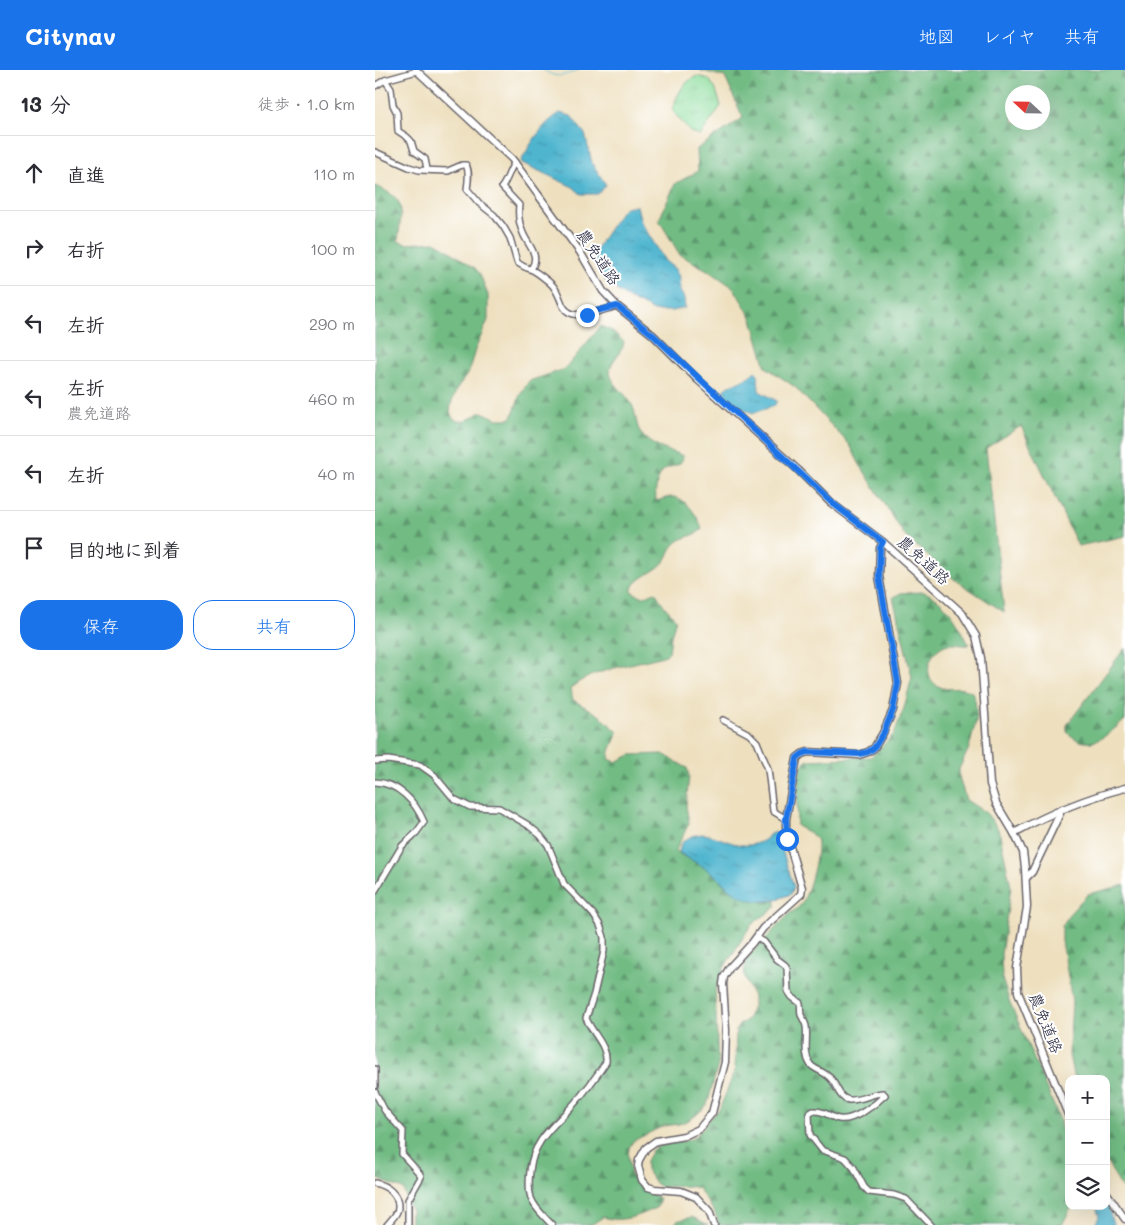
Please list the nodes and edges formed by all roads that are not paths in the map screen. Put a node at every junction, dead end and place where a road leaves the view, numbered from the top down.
1 (417, 70) edge
2 (385, 80) junction
3 (375, 86) edge
4 (375, 152) edge
5 (515, 162) junction
6 (427, 169) junction
7 (531, 269) junction
8 (617, 306) junction
9 (883, 542) junction
10 (723, 720) dead end
11 (375, 761) edge
12 (375, 782) edge
13 (1125, 788) edge
14 (1063, 808) junction
15 (786, 819) junction
16 (1014, 833) junction
17 (1026, 878) junction
18 (375, 891) edge
19 (757, 937) junction
20 (375, 1070) edge
21 (375, 1086) edge
22 (375, 1092) edge
23 (1065, 1107) edge
24 (375, 1183) edge
25 (1110, 1198) edge
26 (1125, 1219) edge
27 (387, 1225) edge
28 (408, 1225) edge
29 (552, 1225) edge
30 (714, 1225) edge
31 (931, 1225) edge

1 - 2 street
1 - 5 street, 農免道路
2 - 3 street
2 - 6 street
4 - 6 street
5 - 7 street
5 - 8 street, 農免道路
6 - 7 street
7 - 8 street
8 - 9 street, 農免道路
9 - 15 street
9 - 16 street, 農免道路
10 - 15 street
11 - 29 street
12 - 18 street
13 - 14 street
14 - 16 street
14 - 17 street
15 - 19 street
16 - 17 street, 農免道路
17 - 23 street, 農免道路
19 - 30 street
19 - 31 street
20 - 21 street
22 - 28 street
24 - 27 street
25 - 26 street

